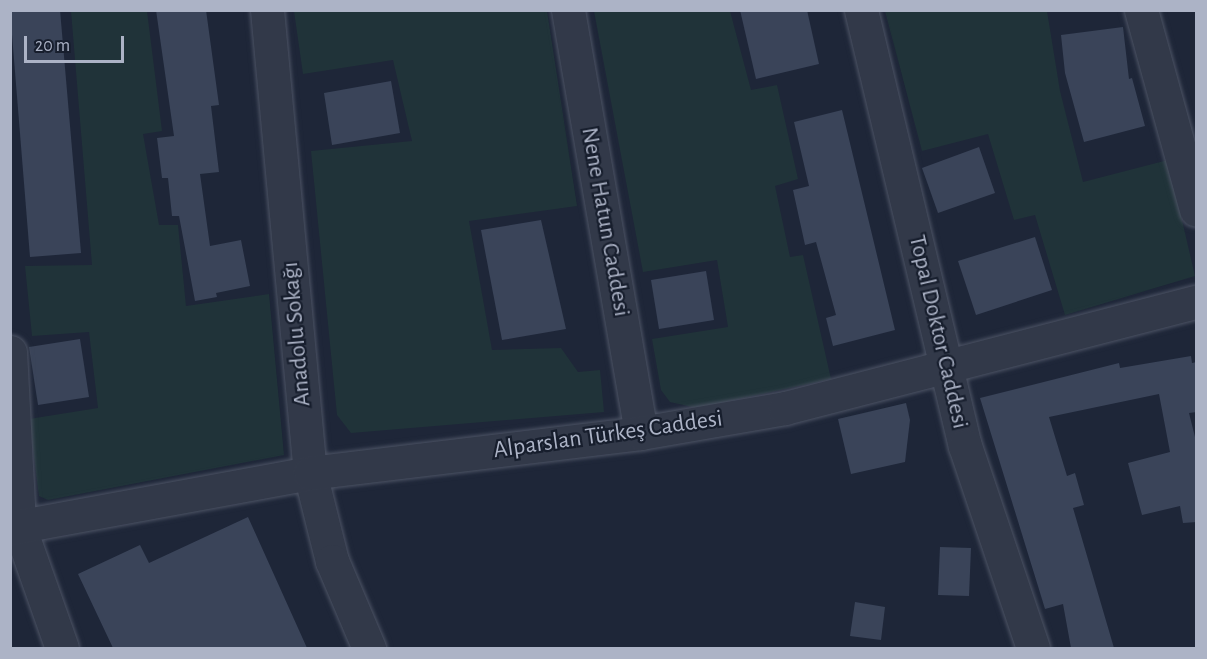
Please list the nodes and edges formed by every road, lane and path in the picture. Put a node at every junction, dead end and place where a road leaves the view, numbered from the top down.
1 (267, 10) edge
2 (568, 10) edge
3 (861, 10) edge
4 (1141, 10) edge
5 (1197, 210) edge
6 (1197, 302) edge
7 (10, 352) edge
8 (945, 367) junction
9 (641, 433) junction
10 (310, 473) junction
11 (15, 527) edge
12 (62, 648) edge
13 (369, 648) edge
14 (1033, 648) edge

1 - 10 street, Anadolu Sokağı
2 - 9 street, Nene Hatun Caddesi
3 - 8 street, Topal Doktor Caddesi
4 - 5 street
6 - 8 street, Alparslan Türkeş Caddesi
7 - 11 street
8 - 9 street, Alparslan Türkeş Caddesi
8 - 14 street, Topal Doktor Caddesi
9 - 10 street, Alparslan Türkeş Caddesi
10 - 11 street, Alparslan Türkeş Caddesi
10 - 13 street, Anadolu Sokağı
11 - 12 street

